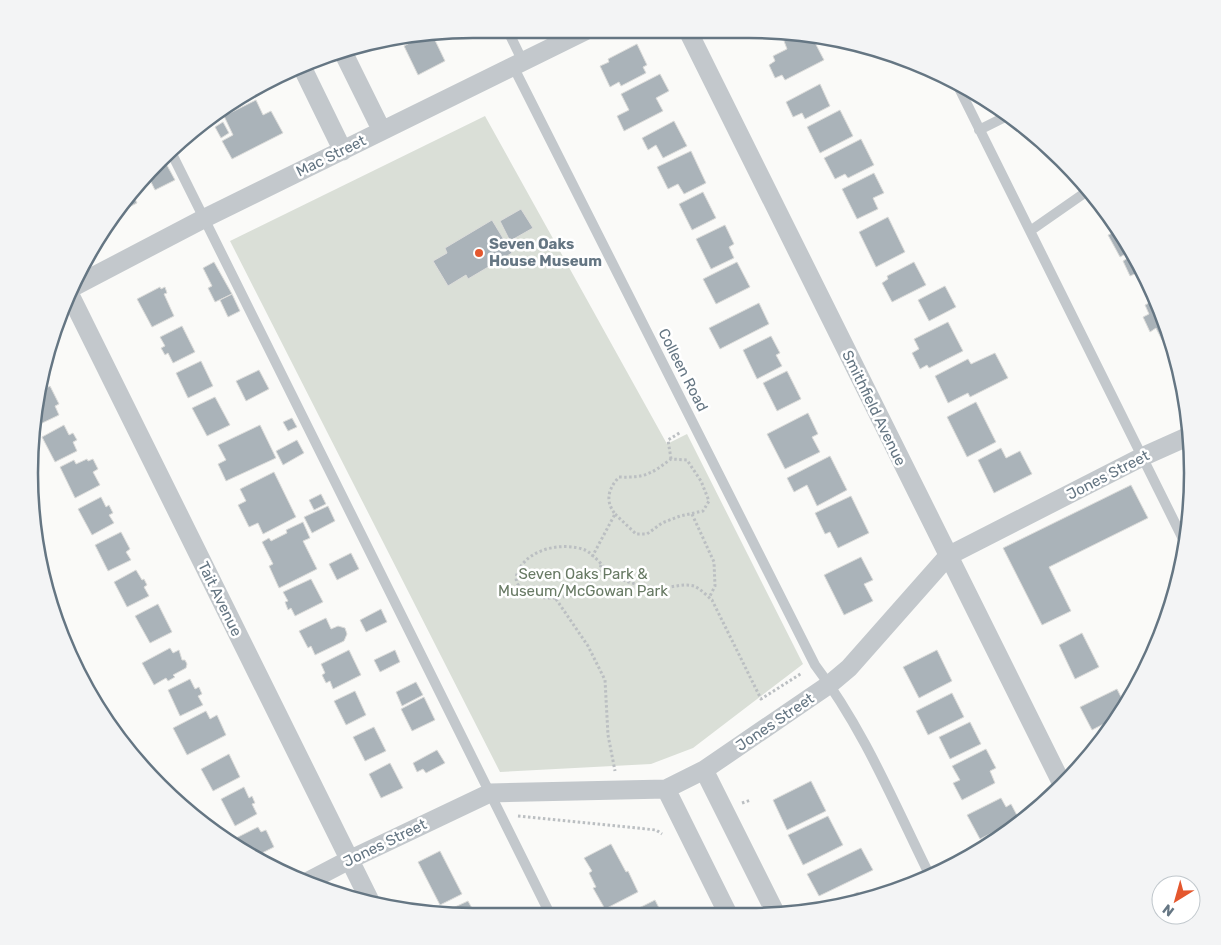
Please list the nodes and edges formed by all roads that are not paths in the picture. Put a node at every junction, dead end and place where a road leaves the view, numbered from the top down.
1 (510, 38) edge
2 (571, 38) edge
3 (691, 38) edge
4 (345, 57) edge
5 (518, 64) junction
6 (304, 72) edge
7 (962, 94) edge
8 (1001, 119) edge
9 (979, 130) junction
10 (382, 131) junction
11 (343, 151) junction
12 (173, 157) edge
13 (1083, 194) edge
14 (204, 218) junction
15 (1030, 230) junction
16 (81, 283) edge
17 (73, 301) edge
18 (1182, 439) edge
19 (1142, 457) junction
20 (1179, 532) edge
21 (948, 556) junction
22 (830, 684) junction
23 (704, 770) junction
24 (1059, 777) edge
25 (666, 789) junction
26 (490, 793) junction
27 (349, 860) junction
28 (927, 869) edge
29 (315, 878) edge
30 (367, 895) edge
31 (773, 907) edge
32 (547, 908) edge
33 (724, 908) edge

1 - 5 lane, Colleen Road
2 - 5 street, Mac Street
3 - 21 street, Smithfield Avenue
4 - 10 street
5 - 10 street, Mac Street
5 - 22 lane, Colleen Road
6 - 11 street
7 - 9 lane
8 - 9 lane
9 - 15 lane
10 - 11 street, Mac Street
11 - 14 street, Mac Street
12 - 14 lane
13 - 15 lane
14 - 16 street, Mac Street
14 - 26 lane
15 - 19 lane
17 - 27 street, Tait Avenue
18 - 19 street, Jones Street
19 - 20 lane
19 - 21 street, Jones Street
21 - 22 street, Jones Street
21 - 24 street, Smithfield Avenue
22 - 23 street, Jones Street
22 - 28 lane, Colleen Road
23 - 25 street, Jones Street
23 - 31 street
25 - 26 street, Jones Street
25 - 33 street
26 - 27 street, Jones Street
26 - 32 lane
27 - 29 street, Jones Street
27 - 30 street, Tait Avenue

